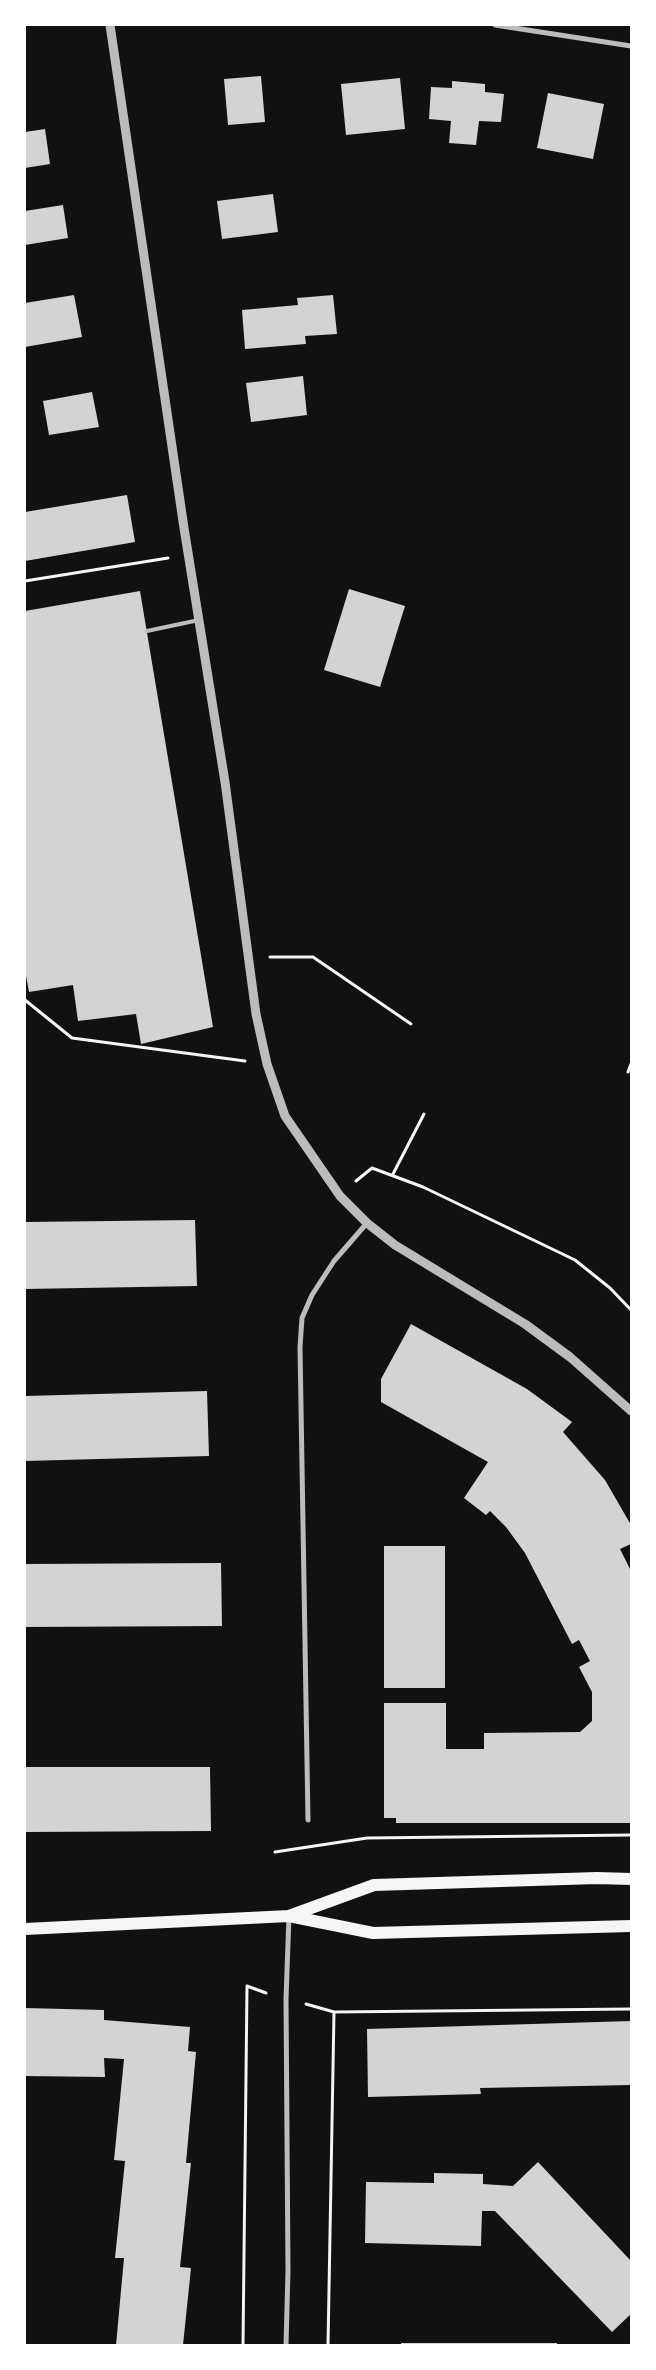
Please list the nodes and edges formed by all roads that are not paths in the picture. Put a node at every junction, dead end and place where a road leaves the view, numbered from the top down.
1 (110, 25) edge
2 (495, 25) edge
3 (631, 46) edge
4 (199, 620) junction
5 (147, 630) dead end
6 (367, 1224) junction
7 (631, 1411) edge
8 (308, 1820) dead end
9 (631, 1879) edge
10 (289, 1916) junction
11 (631, 1926) edge
12 (25, 1929) edge
13 (286, 2345) edge

1 - 4 street
2 - 3 street
4 - 5 lane
4 - 6 street
6 - 7 street
6 - 8 street
9 - 10 main road
10 - 11 main road
10 - 12 main road
10 - 13 street

